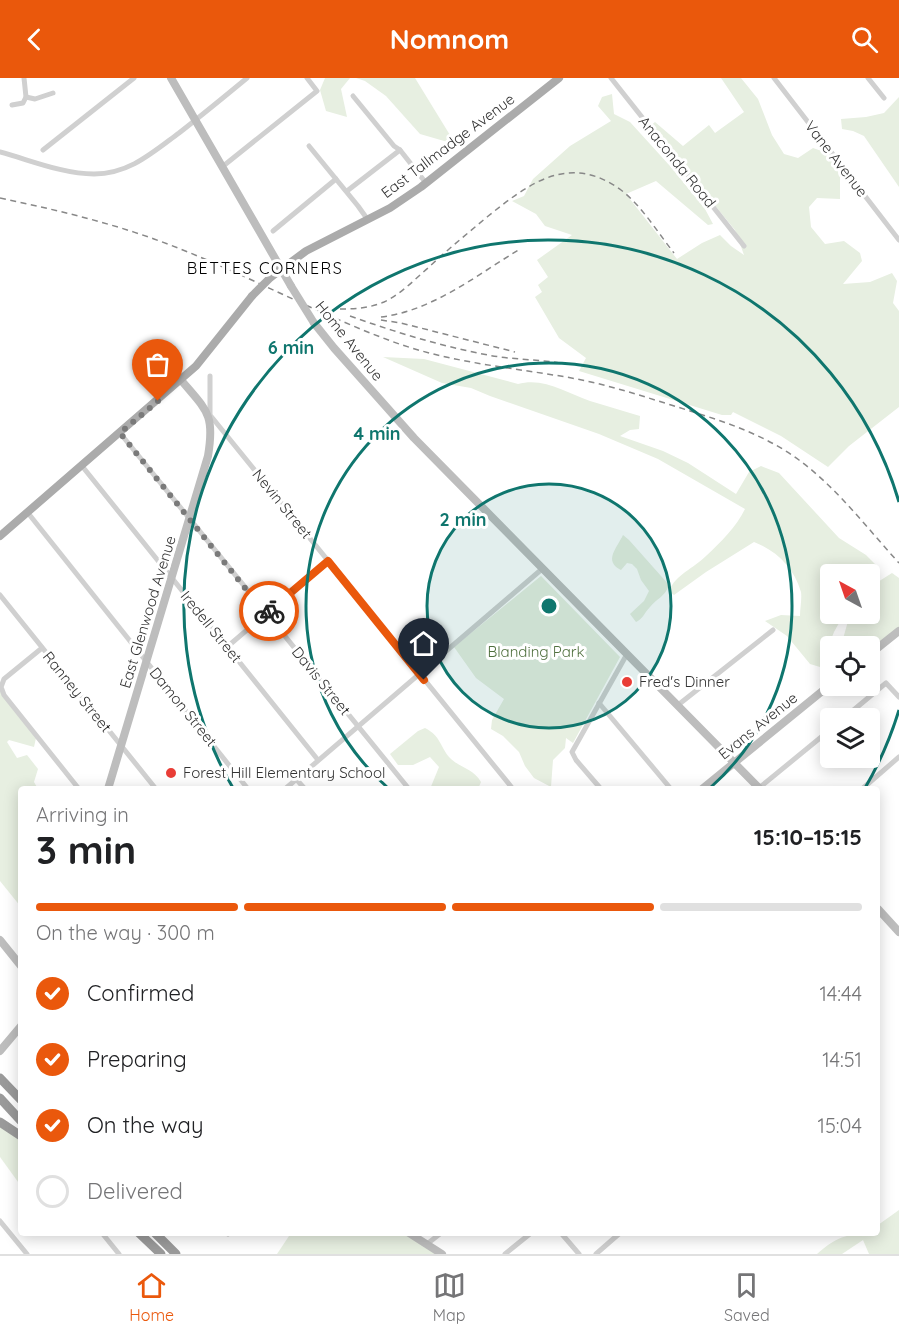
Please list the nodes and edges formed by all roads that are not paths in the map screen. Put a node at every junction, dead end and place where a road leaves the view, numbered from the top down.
1 (25, 78) edge
2 (134, 78) edge
3 (171, 78) edge
4 (247, 78) edge
5 (306, 78) edge
6 (559, 78) edge
7 (611, 78) edge
8 (774, 78) edge
9 (868, 78) edge
10 (53, 93) dead end
11 (353, 96) dead end
12 (26, 97) junction
13 (884, 99) dead end
14 (12, 105) dead end
15 (196, 121) junction
16 (309, 146) dead end
17 (43, 150) dead end
18 (400, 150) junction
19 (0, 152) edge
20 (222, 167) junction
21 (336, 179) junction
22 (426, 183) junction
23 (347, 191) junction
24 (368, 220) junction
25 (273, 231) dead end
26 (899, 240) edge
27 (744, 246) dead end
28 (280, 269) junction
29 (210, 376) dead end
30 (182, 380) junction
31 (210, 415) junction
32 (120, 433) junction
33 (82, 466) junction
34 (28, 513) junction
35 (190, 518) junction
36 (0, 536) edge
37 (328, 561) junction
38 (542, 569) junction
39 (172, 578) junction
40 (0, 595) edge
41 (266, 614) junction
42 (773, 630) dead end
43 (896, 634) edge
44 (880, 646) edge
45 (227, 647) junction
46 (42, 648) junction
47 (627, 654) junction
48 (146, 662) junction
49 (419, 674) junction
50 (820, 693) edge
51 (899, 696) edge
52 (599, 703) junction
53 (678, 705) junction
54 (856, 708) edge
55 (358, 726) junction
56 (820, 738) edge
57 (121, 747) junction
58 (899, 757) edge
59 (318, 760) junction
60 (734, 763) junction
61 (296, 779) junction
62 (77, 786) edge
63 (109, 786) edge
64 (154, 786) edge
65 (246, 786) edge
66 (288, 786) edge
67 (302, 786) edge
68 (408, 786) edge
69 (511, 786) edge
70 (598, 786) edge
71 (668, 786) edge
72 (706, 786) edge
73 (756, 786) edge
74 (763, 786) edge
75 (865, 786) edge
76 (880, 911) edge
77 (899, 932) edge
78 (0, 940) edge
79 (18, 962) edge
80 (18, 1029) edge
81 (1, 1049) edge
82 (0, 1078) edge
83 (18, 1097) edge
84 (0, 1098) edge
85 (18, 1118) edge
86 (0, 1122) edge
87 (18, 1134) edge
88 (0, 1221) edge
89 (104, 1236) edge
90 (142, 1236) edge
91 (158, 1236) edge
92 (414, 1236) edge
93 (437, 1236) edge
94 (527, 1236) edge
95 (564, 1236) edge
96 (617, 1236) edge
97 (427, 1244) junction
98 (27, 1254) edge
99 (119, 1254) edge
100 (161, 1254) edge
101 (176, 1254) edge
102 (442, 1254) edge
103 (505, 1254) edge
104 (579, 1254) edge
105 (596, 1254) edge

1 - 12 street
2 - 17 street
3 - 15 street, Home Avenue
4 - 15 street
5 - 20 street
6 - 22 main road, East Tallmadge Avenue
7 - 27 street, Anaconda Road
8 - 26 street, Vane Avenue
9 - 13 street
10 - 12 street
11 - 18 street
12 - 14 street
15 - 19 street
15 - 20 street, Home Avenue
16 - 21 street
18 - 22 street
18 - 23 street
20 - 28 street, Home Avenue
21 - 23 street
21 - 25 street
22 - 24 main road, East Tallmadge Avenue
23 - 24 street
24 - 28 main road, East Tallmadge Avenue
28 - 30 main road, East Tallmadge Avenue, bridge
28 - 38 street, Home Avenue, bridge
29 - 31 street
30 - 31 street
30 - 32 main road, East Tallmadge Avenue
31 - 35 street, East Glenwood Avenue
31 - 37 street, Nevin Street
32 - 33 main road, East Tallmadge Avenue
32 - 35 street, Davis Street
33 - 34 main road, East Tallmadge Avenue
33 - 39 street, Iredell Street
34 - 36 main road, East Tallmadge Avenue
34 - 48 street, Damon Street
35 - 39 street, East Glenwood Avenue
35 - 41 street, Davis Street
37 - 41 street
37 - 49 street, Nevin Street
38 - 47 street, Home Avenue
38 - 49 street
39 - 45 street, Iredell Street
39 - 48 street, East Glenwood Avenue
40 - 46 street, Ranney Street
41 - 45 street
41 - 55 street, Davis Street
42 - 53 street
43 - 44 street
45 - 59 street, Iredell Street
46 - 57 street, Ranney Street
46 - 62 street
47 - 52 street
47 - 53 street, Home Avenue
48 - 57 street, East Glenwood Avenue
48 - 65 street, Damon Street
49 - 55 street
49 - 69 street, Nevin Street
50 - 60 street, Evans Avenue
51 - 54 street
52 - 70 street
52 - 71 street
53 - 60 street, Home Avenue
55 - 59 street
55 - 68 street, Davis Street
56 - 74 street
57 - 63 street, East Glenwood Avenue
57 - 64 street, Ranney Street
58 - 75 street
59 - 61 street
60 - 72 street, Evans Avenue
60 - 73 street, Home Avenue
61 - 66 street
61 - 67 street
76 - 77 street
78 - 79 street
80 - 81 street
82 - 83 highway
84 - 85 highway
86 - 87 highway
88 - 98 street
89 - 99 street
90 - 100 highway
91 - 101 highway
92 - 97 street
93 - 97 street
94 - 103 street
95 - 104 street
96 - 105 street
97 - 102 street

